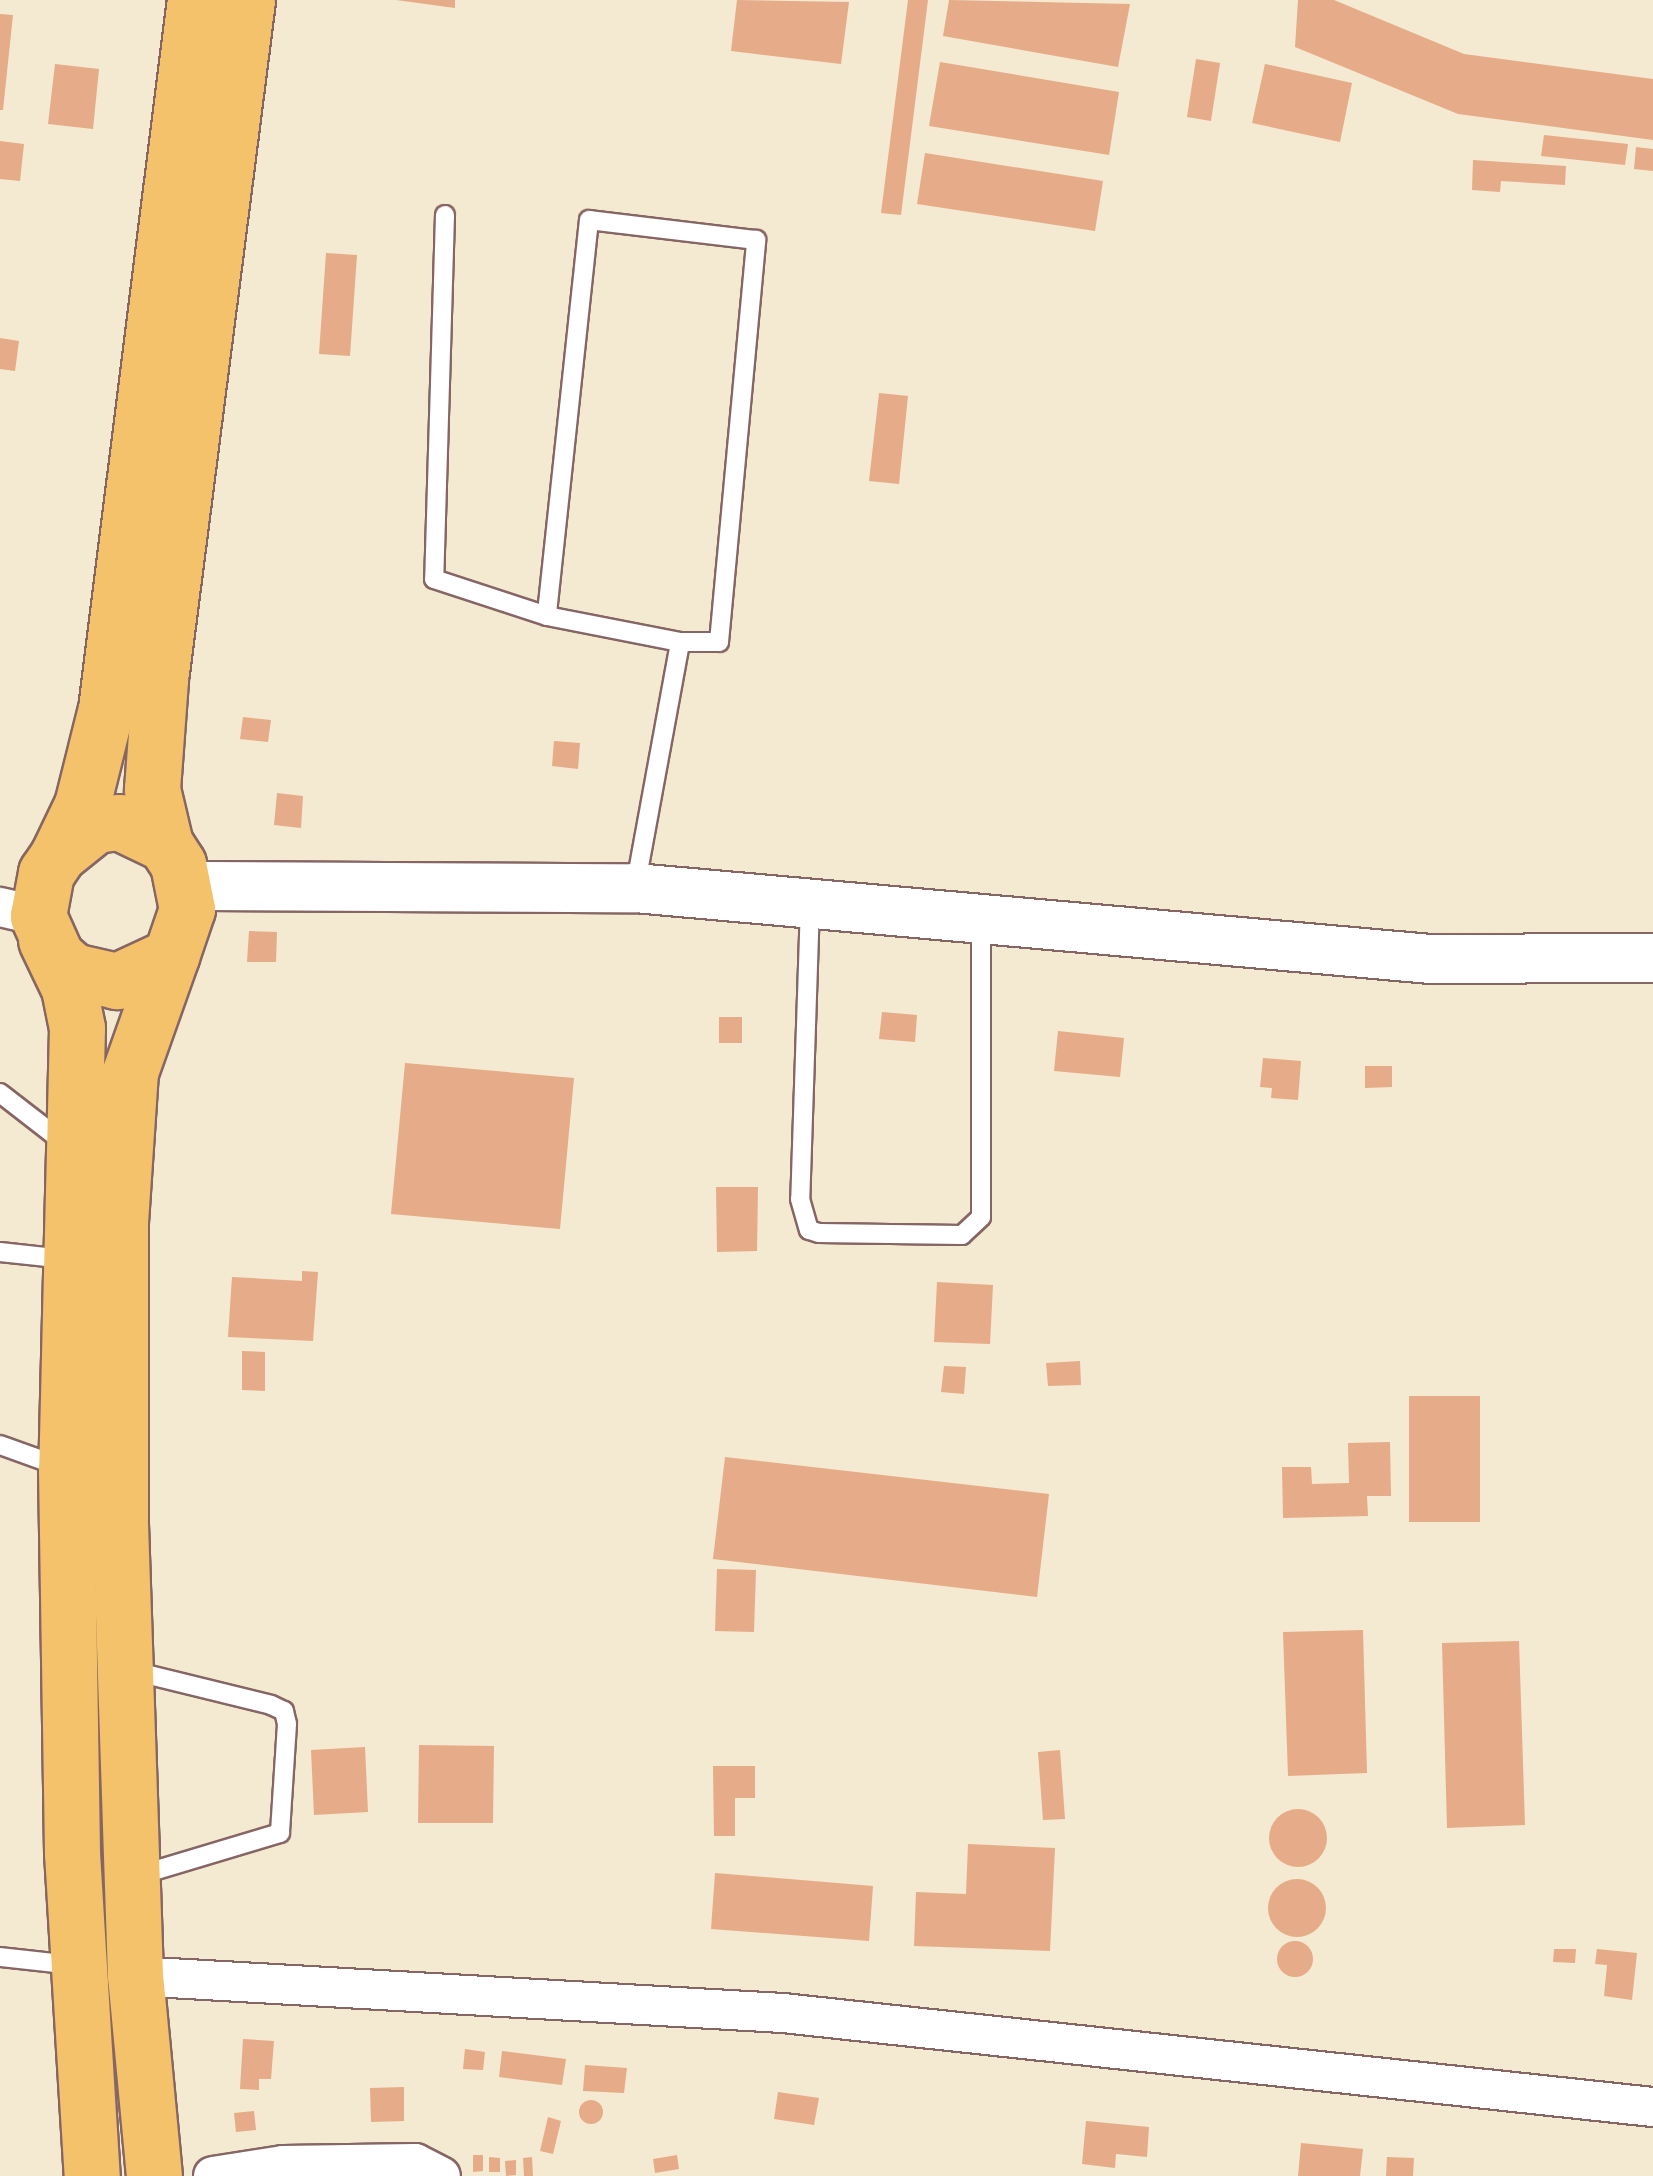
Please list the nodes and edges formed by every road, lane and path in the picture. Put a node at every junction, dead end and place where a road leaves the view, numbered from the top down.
1 (195, 0) edge
2 (247, 0) edge
3 (445, 215) dead end
4 (547, 616) junction
5 (680, 642) junction
6 (58, 855) junction
7 (175, 865) junction
8 (635, 888) junction
9 (810, 904) junction
10 (981, 920) junction
11 (28, 921) edge
12 (171, 956) junction
13 (1653, 958) edge
14 (0, 1093) edge
15 (74, 1150) junction
16 (0, 1252) edge
17 (72, 1260) junction
18 (0, 1445) edge
19 (66, 1469) junction
20 (125, 1669) junction
21 (132, 1877) junction
22 (0, 1957) edge
23 (77, 1965) junction
24 (135, 1976) junction
25 (1653, 2108) edge
26 (92, 2176) edge
27 (154, 2176) edge
28 (213, 2176) edge
29 (440, 2176) edge

1 - 6 main road
2 - 7 main road
3 - 4 lane
4 - 5 lane
4 - 5 lane
5 - 8 lane
6 - 7 main road
6 - 11 main road
7 - 8 street
7 - 12 main road
8 - 9 street
9 - 10 street
9 - 10 lane
10 - 13 street
11 - 12 main road
11 - 15 main road
12 - 20 main road
14 - 15 lane
15 - 17 main road
16 - 17 lane
17 - 19 main road
18 - 19 lane
19 - 23 main road
20 - 21 main road
20 - 21 lane
21 - 24 main road
22 - 23 lane
23 - 26 main road
24 - 25 street
24 - 27 main road
28 - 29 street

